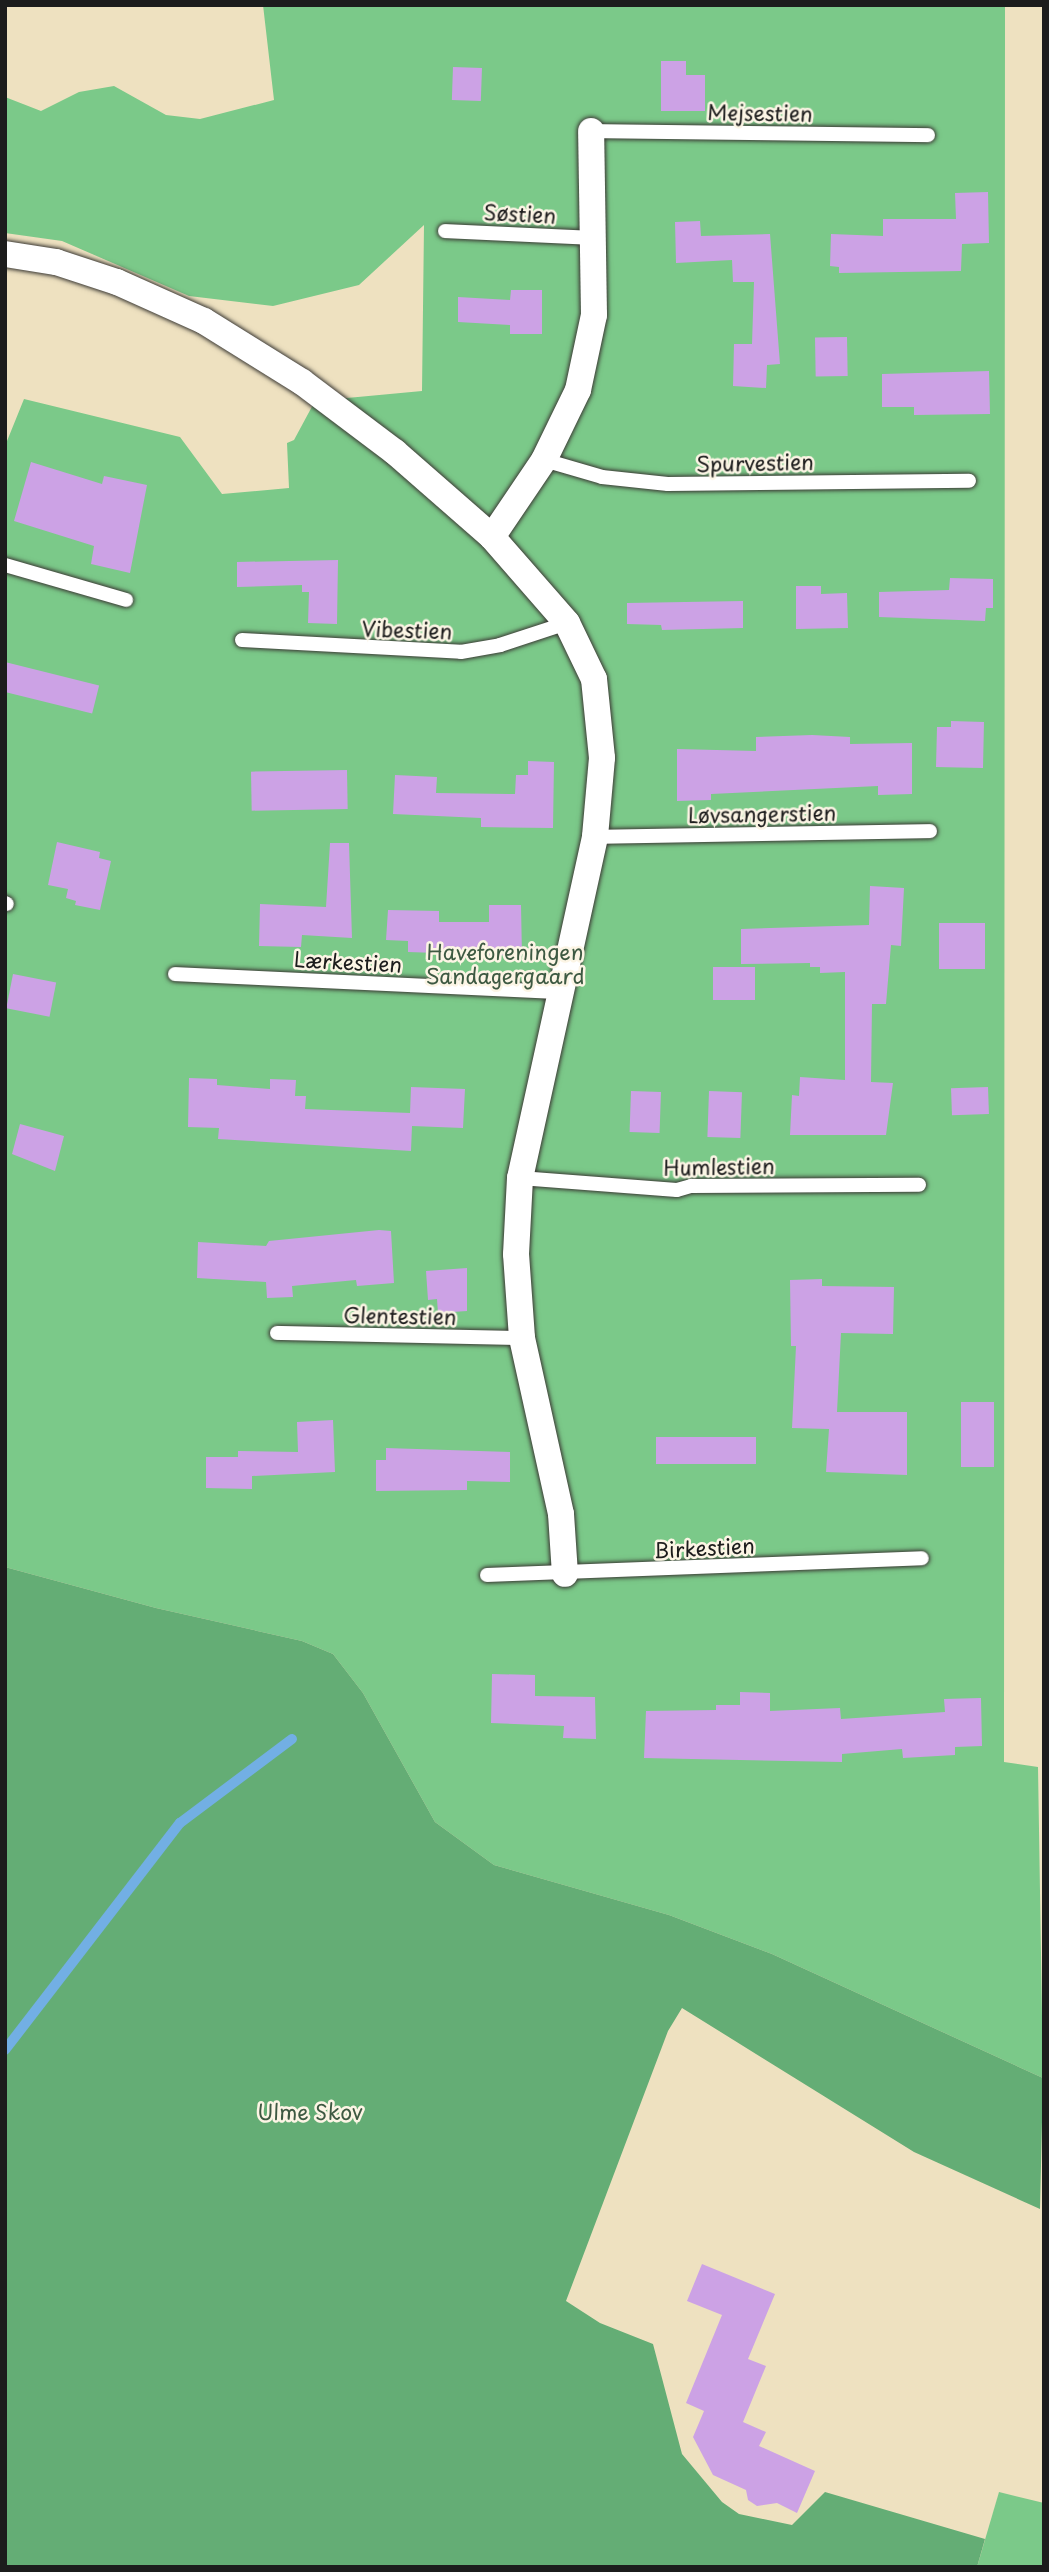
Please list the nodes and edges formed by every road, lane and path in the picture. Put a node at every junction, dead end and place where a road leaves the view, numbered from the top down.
1 (591, 131) joint
2 (928, 135) dead end
3 (445, 231) dead end
4 (593, 238) junction
5 (5, 254) edge
6 (544, 460) junction
7 (969, 481) dead end
8 (492, 537) junction
9 (5, 565) edge
10 (126, 600) dead end
11 (567, 623) junction
12 (242, 640) dead end
13 (930, 831) dead end
14 (595, 837) junction
15 (176, 974) dead end
16 (561, 992) junction
17 (520, 1178) junction
18 (919, 1185) dead end
19 (277, 1333) dead end
20 (522, 1338) junction
21 (922, 1558) dead end
22 (565, 1574) junction
23 (488, 1575) dead end

1 - 2 lane, Mejsestien
1 - 4 street
3 - 4 lane, Søstien
4 - 6 street
5 - 8 street
6 - 7 lane, Spurvestien
6 - 8 street
8 - 11 street
9 - 10 lane
11 - 12 lane, Vibestien
11 - 14 street
13 - 14 lane, Løvsangerstien
14 - 16 street
15 - 16 lane, Lærkestien
16 - 17 street
17 - 18 lane, Humlestien
17 - 20 street
19 - 20 lane, Glentestien
20 - 22 street
21 - 22 lane, Birkestien
22 - 23 lane, Birkestien

